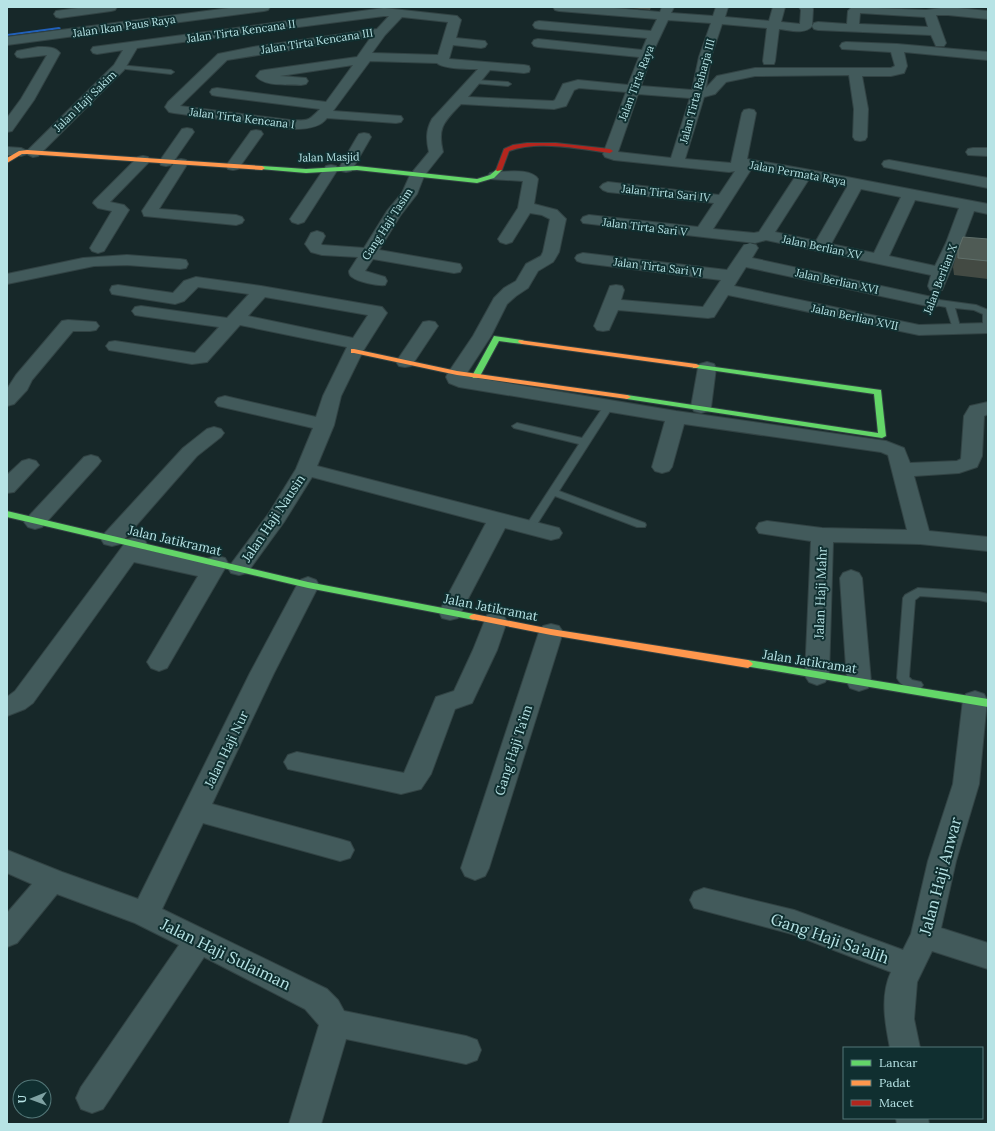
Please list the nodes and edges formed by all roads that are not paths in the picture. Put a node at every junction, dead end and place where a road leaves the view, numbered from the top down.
1 (111, 7) edge
2 (264, 7) edge
3 (565, 7) edge
4 (779, 7) edge
5 (805, 7) edge
6 (226, 9) edge
7 (59, 10) edge
8 (382, 10) edge
9 (666, 11) edge
10 (296, 13) dead end
11 (399, 13) junction
12 (720, 13) edge
13 (930, 14) junction
14 (988, 15) edge
15 (305, 23) junction
16 (539, 25) dead end
17 (774, 25) junction
18 (818, 26) dead end
19 (853, 27) junction
20 (67, 30) junction
21 (935, 31) junction
22 (241, 32) junction
23 (380, 32) junction
24 (654, 35) junction
25 (448, 41) junction
26 (7, 42) edge
27 (538, 43) dead end
28 (481, 44) dead end
29 (133, 45) junction
30 (846, 46) dead end
31 (897, 48) junction
32 (97, 50) dead end
33 (253, 51) junction
34 (943, 51) junction
35 (646, 54) junction
36 (7, 56) edge
37 (988, 56) edge
38 (363, 58) junction
39 (443, 59) junction
40 (769, 61) dead end
41 (487, 66) junction
42 (119, 67) junction
43 (311, 67) junction
44 (524, 69) dead end
45 (855, 71) junction
46 (171, 72) dead end
47 (301, 81) junction
48 (475, 82) junction
49 (508, 84) dead end
50 (633, 90) junction
51 (217, 92) dead end
52 (698, 95) junction
53 (456, 100) junction
54 (284, 101) junction
55 (174, 109) joint
56 (326, 110) junction
57 (749, 113) dead end
58 (396, 119) dead end
59 (7, 128) edge
60 (187, 132) dead end
61 (256, 134) dead end
62 (364, 137) dead end
63 (860, 137) dead end
64 (610, 151) junction
65 (21, 152) edge
66 (973, 152) dead end
67 (988, 152) edge
68 (143, 160) junction
69 (7, 161) edge
70 (174, 162) junction
71 (677, 162) junction
72 (743, 164) junction
73 (889, 164) dead end
74 (232, 166) junction
75 (339, 169) junction
76 (805, 173) junction
77 (417, 175) junction
78 (495, 176) junction
79 (857, 183) junction
80 (988, 183) edge
81 (608, 187) dead end
82 (910, 193) junction
83 (724, 200) junction
84 (968, 205) junction
85 (526, 208) junction
86 (988, 209) edge
87 (298, 219) dead end
88 (236, 220) dead end
89 (588, 220) dead end
90 (702, 233) junction
91 (317, 236) dead end
92 (760, 237) junction
93 (506, 239) dead end
94 (821, 247) junction
95 (98, 248) dead end
96 (369, 253) junction
97 (583, 258) dead end
98 (880, 259) junction
99 (742, 261) junction
100 (180, 264) dead end
101 (454, 268) dead end
102 (940, 272) junction
103 (7, 279) edge
104 (379, 281) dead end
105 (728, 283) junction
106 (118, 290) dead end
107 (261, 291) junction
108 (932, 302) junction
109 (950, 305) junction
110 (141, 311) dead end
111 (233, 322) junction
112 (90, 326) dead end
113 (429, 326) dead end
114 (603, 326) dead end
115 (987, 328) edge
116 (919, 330) junction
117 (957, 330) junction
118 (115, 346) dead end
119 (356, 347) junction
120 (405, 362) junction
121 (707, 368) junction
122 (457, 373) junction
123 (476, 376) junction
124 (7, 400) edge
125 (225, 402) dead end
126 (609, 405) junction
127 (701, 407) junction
128 (988, 408) edge
129 (676, 417) junction
130 (324, 425) junction
131 (517, 426) dead end
132 (214, 433) dead end
133 (584, 442) junction
134 (91, 461) dead end
135 (29, 465) dead end
136 (662, 467) dead end
137 (306, 469) junction
138 (903, 470) junction
139 (7, 487) edge
140 (553, 492) junction
141 (7, 514) edge
142 (499, 519) junction
143 (35, 522) junction
144 (641, 525) dead end
145 (530, 527) junction
146 (767, 528) dead end
147 (552, 533) dead end
148 (822, 535) junction
149 (920, 537) junction
150 (112, 539) junction
151 (988, 544) edge
152 (140, 548) junction
153 (214, 568) junction
154 (239, 568) junction
155 (851, 578) dead end
156 (308, 585) junction
157 (988, 598) edge
158 (104, 608) dead end
159 (450, 612) junction
160 (495, 621) junction
161 (551, 632) junction
162 (160, 662) dead end
163 (817, 676) junction
164 (859, 682) junction
165 (984, 699) edge
166 (7, 707) edge
167 (297, 762) dead end
168 (196, 810) junction
169 (340, 850) dead end
170 (7, 861) edge
171 (475, 868) dead end
172 (52, 880) junction
173 (704, 900) dead end
174 (145, 914) junction
175 (7, 934) edge
176 (925, 936) junction
177 (199, 940) junction
178 (988, 956) edge
179 (910, 966) junction
180 (335, 1024) junction
181 (905, 1047) edge
182 (466, 1050) dead end
183 (92, 1098) dead end
184 (305, 1124) edge

1 - 7 street
2 - 6 street, Jalan Ikan Paus Raya
3 - 9 street
4 - 17 street
5 - 17 street
6 - 20 street, Jalan Ikan Paus Raya
6 - 22 street
7 - 20 street
8 - 11 street, Jalan Tirta Kencana II
8 - 15 street, Jalan Tirta Kencana II
9 - 12 street
9 - 24 street, Jalan Tirta Raya
10 - 15 street
11 - 23 street, Jalan Tirta Kencana I
11 - 25 street, Jalan Tirta Kencana II
12 - 17 street
12 - 52 street, Jalan Tirta Raharja III
13 - 14 street
13 - 19 street
13 - 21 street
15 - 22 street, Jalan Tirta Kencana II
16 - 24 street
17 - 40 street
18 - 19 street
19 - 21 street
20 - 26 street, Jalan Ikan Paus Raya
21 - 34 street
22 - 29 street, Jalan Tirta Kencana II
22 - 33 street
23 - 33 street, Jalan Tirta Kencana III
23 - 38 street, Jalan Tirta Kencana I
24 - 35 street, Jalan Tirta Raya
25 - 28 street
25 - 39 street
27 - 35 street
29 - 32 street, Jalan Tirta Kencana II
29 - 42 street, Jalan Haji Sakim
30 - 31 street
31 - 34 street
31 - 45 street
33 - 55 street, Jalan Tirta Kencana III
34 - 37 street
35 - 50 street, Jalan Tirta Raya
36 - 59 street
38 - 39 street
38 - 43 street
38 - 56 street, Jalan Tirta Kencana I
39 - 41 street
41 - 44 street
41 - 48 street, Gang Haji Tasim
42 - 46 lane
42 - 65 street, Jalan Haji Sakim
43 - 47 street
43 - 47 street
45 - 52 street
45 - 63 street
47 - 54 street
48 - 49 lane
48 - 53 street, Gang Haji Tasim
50 - 52 street
50 - 53 street
50 - 64 street, Jalan Tirta Raya
51 - 54 street
52 - 71 street, Jalan Tirta Raharja III
53 - 77 street, Gang Haji Tasim
54 - 56 street
55 - 56 street, Jalan Tirta Kencana I
56 - 58 street
57 - 72 street
60 - 70 street
61 - 74 street
62 - 75 street
64 - 71 street, Jalan Permata Raya
64 - 78 street
65 - 68 street, Jalan Masjid
65 - 69 street
66 - 67 street
68 - 70 street, Jalan Masjid
68 - 95 street
70 - 74 street, Jalan Masjid
70 - 88 street
71 - 72 street, Jalan Permata Raya
72 - 76 street, Jalan Permata Raya
72 - 83 street
73 - 80 street
74 - 75 street, Jalan Masjid
75 - 77 street, Jalan Masjid
75 - 87 street
76 - 79 street, Jalan Permata Raya
76 - 92 street
77 - 78 street, Jalan Masjid
77 - 96 street, Gang Haji Tasim
78 - 85 street
79 - 82 street, Jalan Permata Raya
79 - 94 street
81 - 83 street, Jalan Tirta Sari IV
82 - 84 street, Jalan Permata Raya
82 - 98 street
83 - 90 street
84 - 86 street, Jalan Permata Raya
84 - 102 street, Jalan Berlian X
85 - 93 street
85 - 122 street
89 - 90 street, Jalan Tirta Sari V
90 - 92 street, Jalan Berlian XV
91 - 96 street
92 - 94 street, Jalan Berlian XV
92 - 99 street
94 - 98 street, Jalan Berlian XV
96 - 101 street
96 - 104 street, Gang Haji Tasim
97 - 105 street, Jalan Tirta Sari VI
98 - 102 street, Jalan Berlian XV
99 - 105 street
99 - 108 street, Jalan Berlian XVI
100 - 103 street
102 - 108 street, Jalan Berlian X
105 - 114 street
105 - 116 street, Jalan Berlian XVII
106 - 107 street
107 - 111 street
107 - 119 street, Jalan Haji Nausin
108 - 109 lane
108 - 116 street, Jalan Berlian X
109 - 115 lane
109 - 117 lane
110 - 111 street
111 - 118 street
111 - 119 street
112 - 124 street
113 - 120 street
115 - 117 street, Jalan Berlian XVII
116 - 117 street, Jalan Berlian XVII
119 - 120 street
119 - 130 street, Jalan Haji Nausin
120 - 122 street
121 - 123 street
121 - 127 street
121 - 127 street
122 - 123 street
122 - 126 street
123 - 127 street
125 - 130 street
126 - 129 street
126 - 133 lane
128 - 138 street
129 - 136 street
129 - 138 street
130 - 137 street, Jalan Haji Nausin
131 - 133 lane
132 - 150 street
133 - 140 lane
134 - 143 street
135 - 139 street
137 - 142 street
137 - 154 street, Jalan Haji Nausin
138 - 149 street
140 - 144 lane
140 - 145 lane
141 - 143 street, Jalan Jatikramat
142 - 145 street
142 - 159 street
143 - 150 street, Jalan Jatikramat
145 - 147 street
146 - 148 street
148 - 149 street
148 - 163 street, Jalan Haji Mahr
149 - 151 street
150 - 152 street, Jalan Jatikramat
152 - 153 street
152 - 158 street
152 - 166 street
153 - 154 street, Jalan Jatikramat
153 - 162 street
154 - 156 street, Jalan Jatikramat
155 - 164 street
156 - 159 street, Jalan Jatikramat
156 - 168 street, Jalan Haji Nur
157 - 165 lane
159 - 160 street, Jalan Jatikramat
160 - 161 street, Jalan Jatikramat
160 - 167 street
161 - 163 street, Jalan Jatikramat
161 - 171 street, Gang Haji Ta’im
163 - 164 street, Jalan Jatikramat
164 - 165 street, Jalan Jatikramat
165 - 176 street, Jalan Haji Anwar
168 - 169 street
168 - 174 street, Jalan Haji Nur
170 - 172 street, Jalan Haji Sulaiman
172 - 174 street, Jalan Haji Sulaiman
172 - 175 street
173 - 179 street, Gang Haji Sa'alih
174 - 177 street, Jalan Haji Sulaiman
176 - 178 street
176 - 179 street, Jalan Haji Anwar
177 - 180 street, Jalan Haji Sulaiman
177 - 183 street
179 - 181 street, Jalan Haji Anwar
180 - 182 street
180 - 184 street

